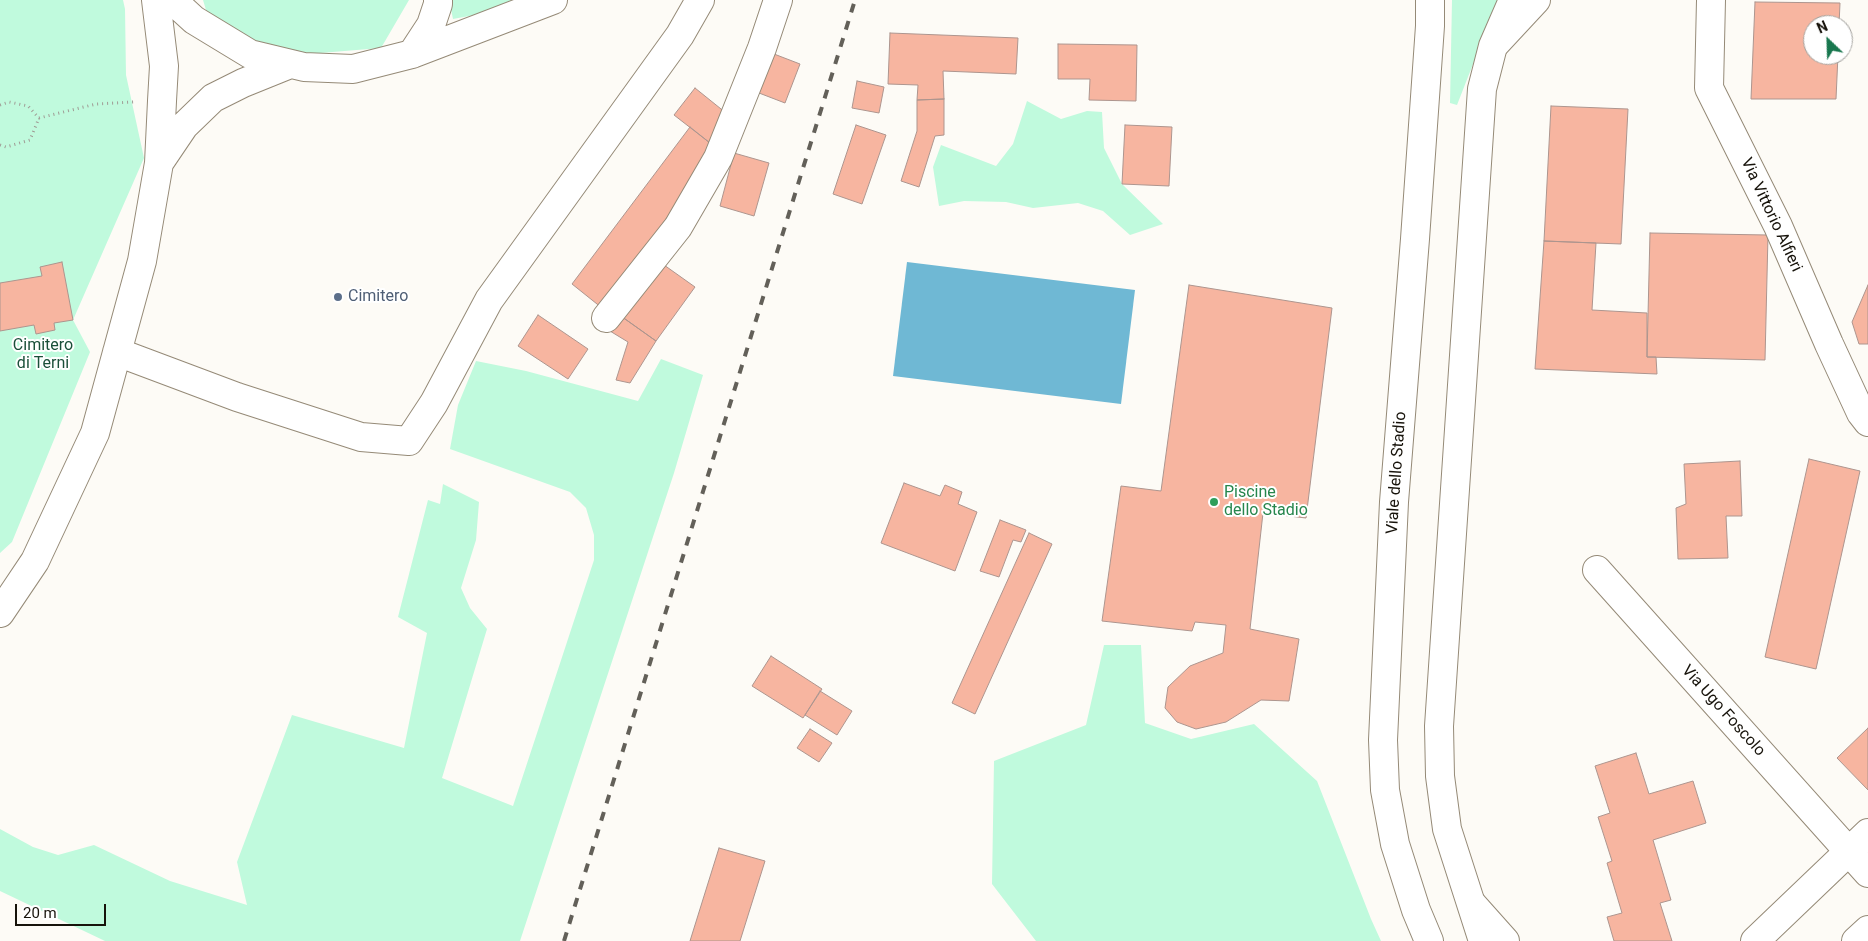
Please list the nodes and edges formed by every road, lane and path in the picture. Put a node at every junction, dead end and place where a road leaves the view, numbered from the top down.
1 (156, 0) edge
2 (172, 0) edge
3 (438, 0) edge
4 (553, 0) edge
5 (700, 0) edge
6 (778, 0) edge
7 (1430, 0) edge
8 (1536, 0) edge
9 (1711, 0) edge
10 (1511, 3) edge
11 (1493, 46) junction
12 (412, 54) junction
13 (290, 64) junction
14 (162, 101) junction
15 (0, 105) edge
16 (39, 118) junction
17 (0, 145) edge
18 (159, 163) junction
19 (606, 318) dead end
20 (117, 352) junction
21 (1868, 422) edge
22 (1597, 570) dead end
23 (0, 613) edge
24 (1868, 833) edge
25 (1848, 851) junction
26 (1868, 873) edge
27 (1472, 904) junction
28 (1868, 930) edge
29 (1429, 941) edge
30 (1482, 941) edge
31 (1505, 941) edge
32 (1755, 941) edge
33 (1856, 941) edge

1 - 14 street
2 - 13 street
3 - 12 street
4 - 12 street
5 - 20 street
6 - 19 street
7 - 29 street, Viale dello Stadio
8 - 11 street
9 - 21 street, Via Vittorio Alfieri
10 - 11 street
11 - 27 street
12 - 13 street
13 - 18 street
14 - 16 path
14 - 18 street
15 - 16 path
16 - 17 path
18 - 20 street
20 - 23 street
22 - 25 street, Via Ugo Foscolo
24 - 25 street
25 - 26 street, Via Ugo Foscolo
25 - 32 street
27 - 30 street
27 - 31 street
28 - 33 street

